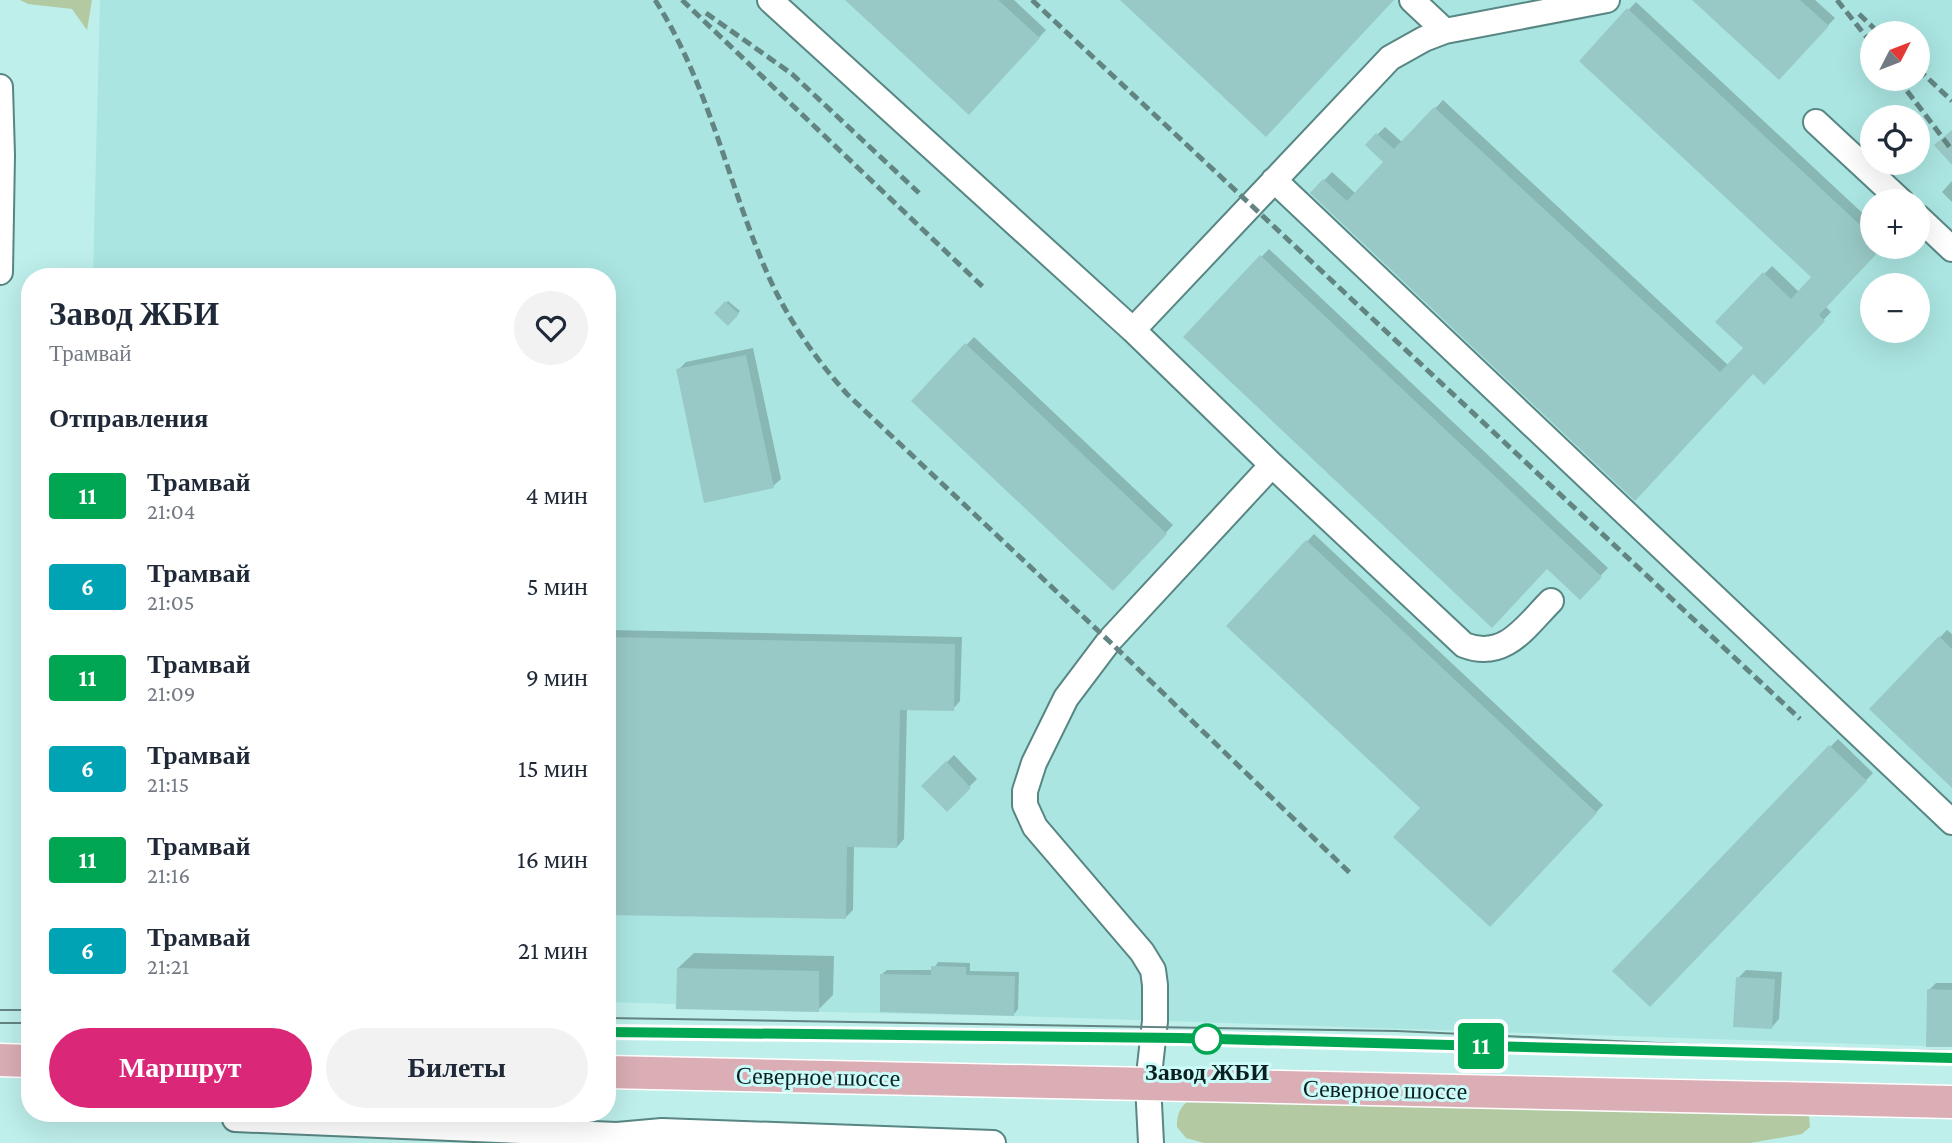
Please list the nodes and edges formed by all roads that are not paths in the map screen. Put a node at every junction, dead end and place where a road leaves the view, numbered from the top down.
1 (770, 0) edge
2 (1412, 0) edge
3 (1607, 0) edge
4 (1446, 31) junction
5 (0, 87) edge
6 (1816, 122) dead end
7 (1274, 180) junction
8 (1888, 189) edge
9 (1930, 228) edge
10 (1952, 249) edge
11 (0, 272) edge
12 (1133, 330) junction
13 (1272, 465) junction
14 (1551, 601) dead end
15 (1952, 822) edge
16 (0, 1060) edge
17 (21, 1061) edge
18 (616, 1072) edge
19 (1149, 1084) junction
20 (1952, 1102) edge
21 (235, 1125) edge
22 (618, 1139) edge
23 (993, 1143) edge
24 (1151, 1143) edge

1 - 12 lane
2 - 4 lane
3 - 4 lane
4 - 7 lane
5 - 11 lane
6 - 8 lane
7 - 12 lane
7 - 15 lane
9 - 10 lane
12 - 13 lane
13 - 14 lane
13 - 19 lane
16 - 17 main road
18 - 19 main road, Северное шоссе
19 - 20 main road, Северное шоссе
19 - 24 lane
21 - 22 lane
22 - 23 lane

